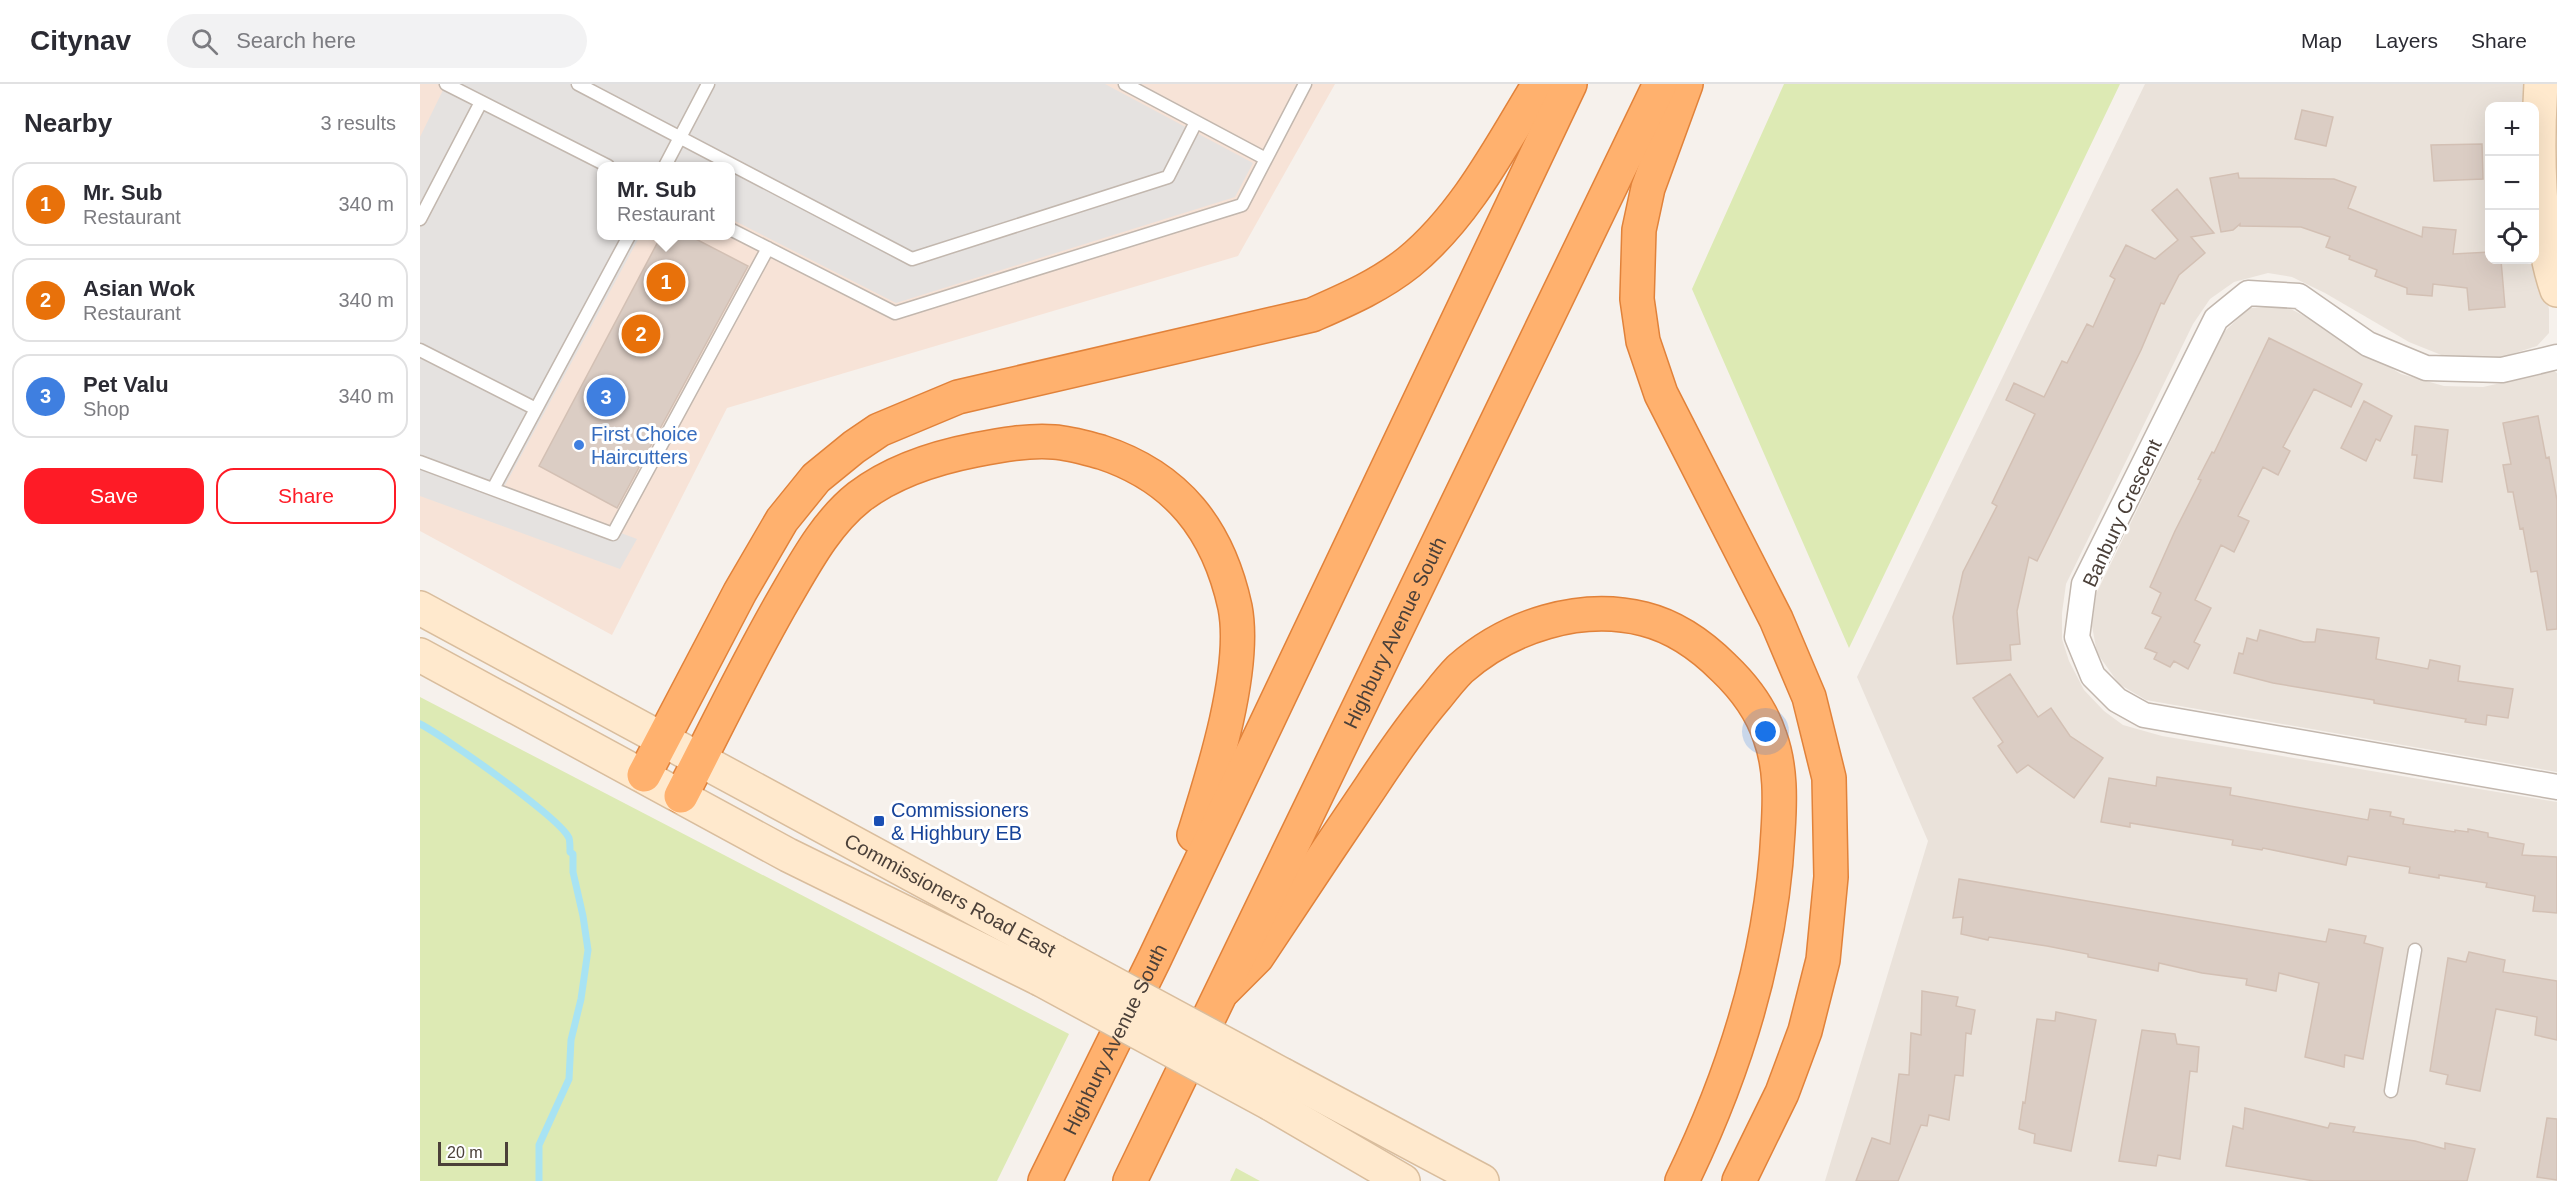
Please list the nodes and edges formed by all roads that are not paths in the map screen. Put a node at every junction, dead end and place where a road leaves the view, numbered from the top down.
1 (446, 84) edge
2 (578, 84) edge
3 (708, 84) edge
4 (1125, 84) edge
5 (1305, 84) edge
6 (1539, 84) edge
7 (1570, 84) edge
8 (1660, 84) edge
9 (1686, 84) edge
10 (2541, 84) edge
11 (481, 102) junction
12 (1196, 122) junction
13 (681, 138) junction
14 (1266, 159) junction
15 (600, 162) edge
16 (667, 162) edge
17 (727, 162) edge
18 (735, 166) edge
19 (420, 219) edge
20 (735, 232) edge
21 (627, 240) edge
22 (768, 248) junction
23 (2557, 290) edge
24 (420, 350) edge
25 (2557, 357) edge
26 (536, 409) junction
27 (420, 462) edge
28 (493, 489) junction
29 (420, 608) edge
30 (420, 655) edge
31 (662, 739) junction
32 (700, 759) junction
33 (644, 775) junction
34 (2557, 787) edge
35 (681, 796) junction
36 (2415, 950) dead end
37 (1154, 960) junction
38 (1048, 966) junction
39 (1224, 990) junction
40 (1277, 1090) junction
41 (2391, 1091) dead end
42 (1045, 1181) edge
43 (1130, 1181) edge
44 (1403, 1181) edge
45 (1482, 1181) edge
46 (1682, 1181) edge
47 (1739, 1181) edge

1 - 11 lane
2 - 13 lane
3 - 13 lane
4 - 12 lane
5 - 14 lane
6 - 31 highway
7 - 37 highway, Highbury Avenue South
8 - 39 highway, Highbury Avenue South
9 - 47 highway
10 - 23 main road
11 - 15 lane
11 - 19 lane
12 - 14 lane
12 - 18 lane
13 - 16 lane
13 - 17 lane
14 - 22 lane
20 - 22 lane
21 - 26 lane
22 - 28 lane
24 - 26 lane
25 - 34 street, Banbury Crescent
26 - 28 lane
27 - 28 lane
29 - 31 main road, Commissioners Road East
30 - 33 main road, Commissioners Road East
31 - 32 main road, Commissioners Road East
31 - 33 highway
32 - 35 highway
32 - 37 highway
32 - 38 main road, Commissioners Road East
33 - 35 main road, Commissioners Road East
35 - 38 main road, Commissioners Road East
36 - 41 lane
37 - 42 highway, Highbury Avenue South
38 - 40 main road, Commissioners Road East, bridge
39 - 43 highway, Highbury Avenue South
39 - 46 highway
40 - 44 main road, Commissioners Road East
40 - 45 main road, Commissioners Road East

